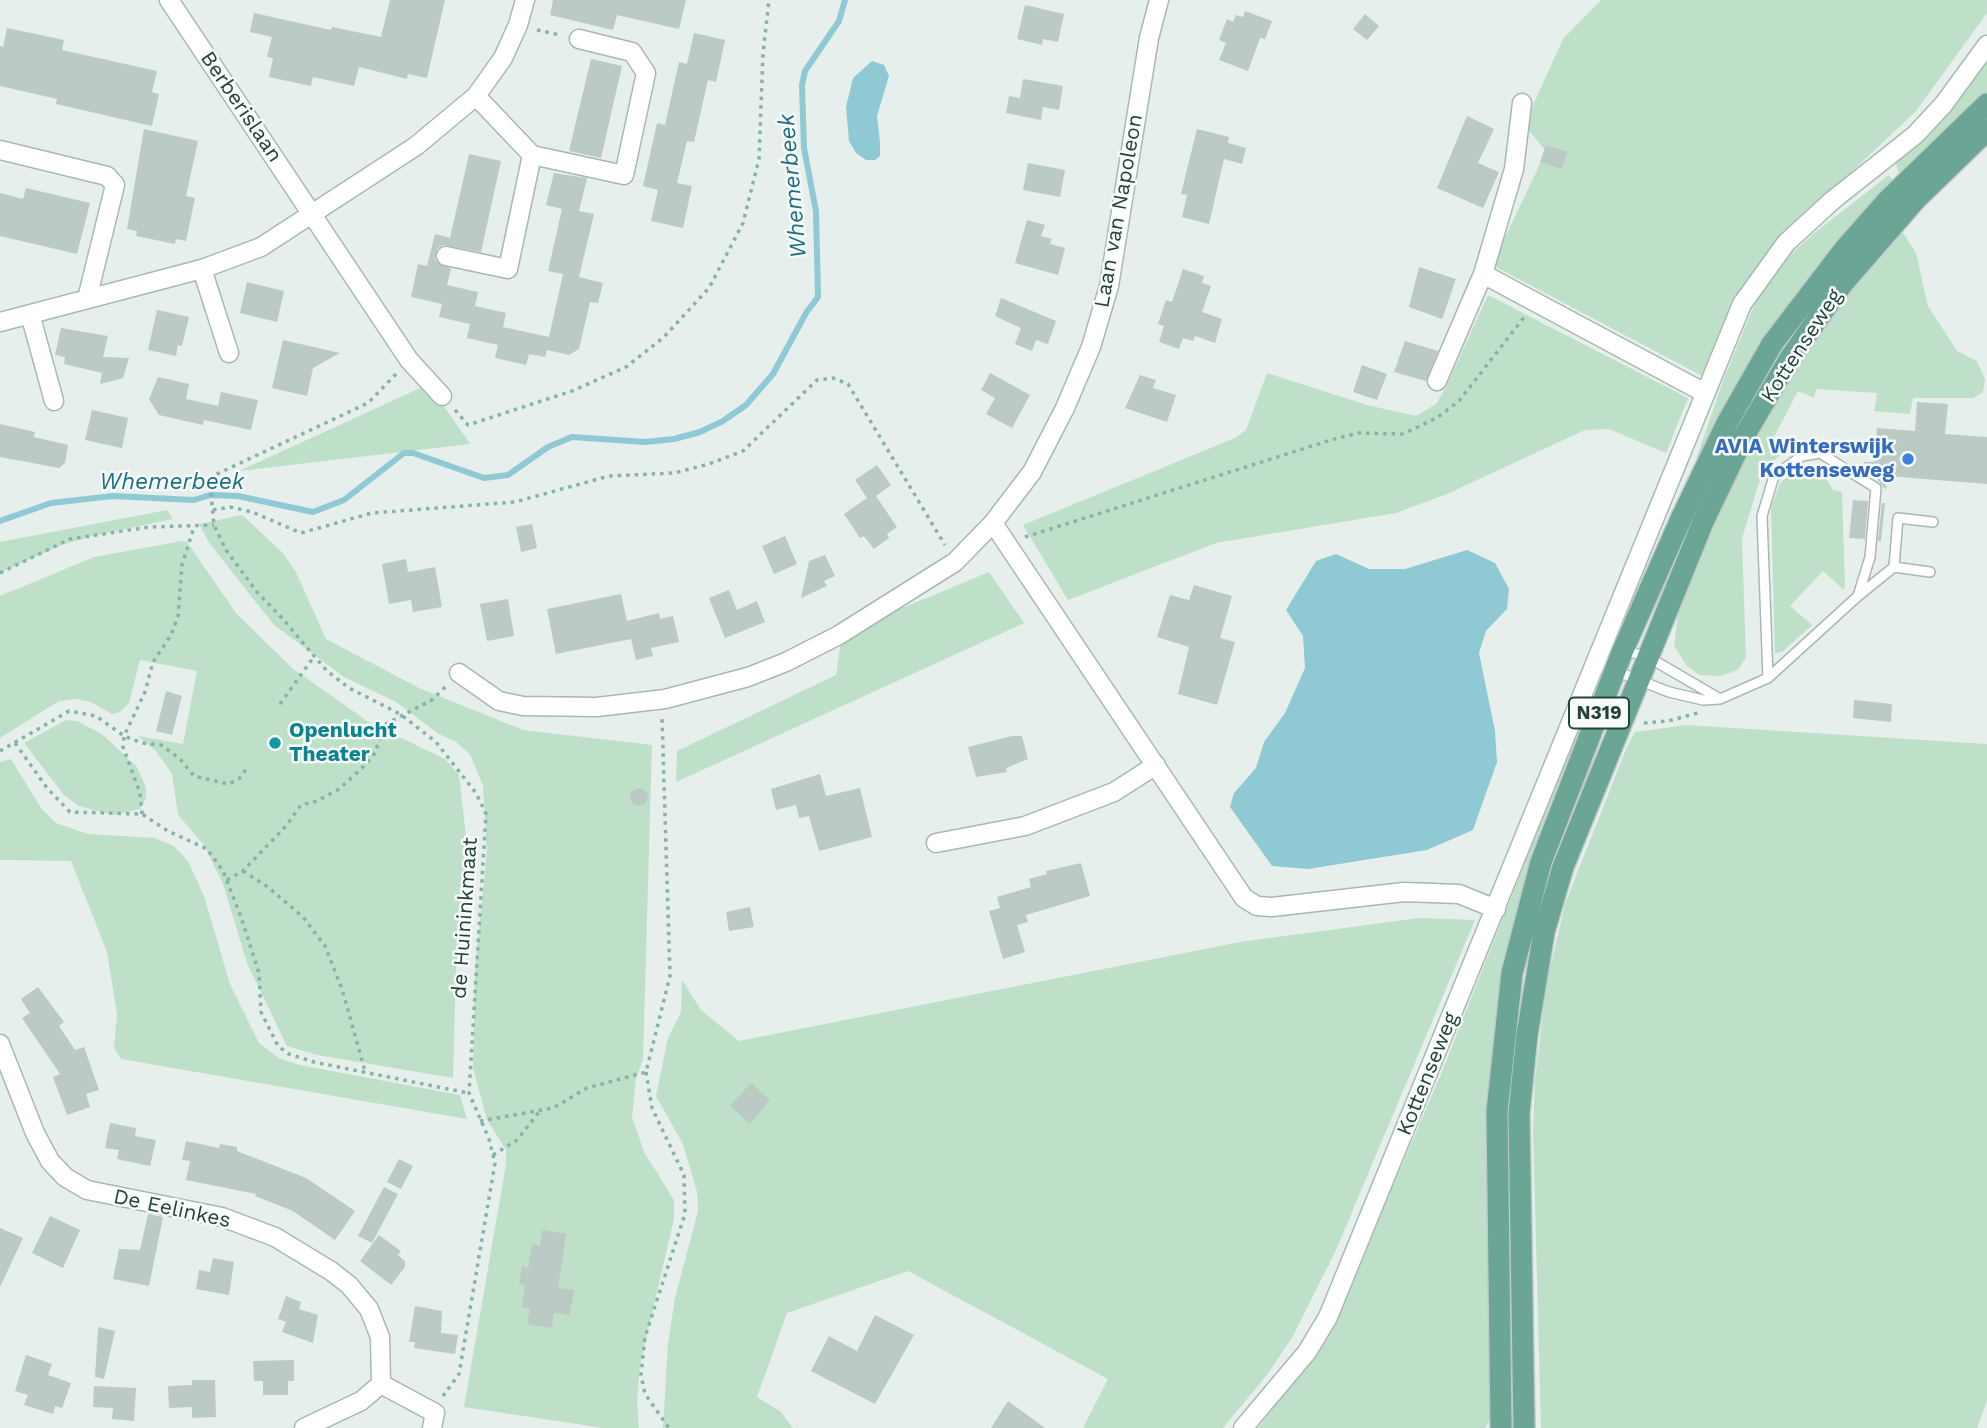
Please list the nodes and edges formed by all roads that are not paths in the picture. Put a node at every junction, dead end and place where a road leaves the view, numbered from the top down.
1 (169, 0) edge
2 (525, 0) edge
3 (1159, 0) edge
4 (579, 39) road end
5 (1987, 46) edge
6 (476, 96) junction
7 (1522, 103) dead end
8 (1987, 104) edge
9 (1987, 130) edge
10 (0, 150) edge
11 (532, 155) junction
12 (1886, 161) junction
13 (1909, 193) junction
14 (314, 215) junction
15 (446, 256) dead end
16 (202, 269) junction
17 (1483, 274) junction
18 (87, 299) junction
19 (30, 314) junction
20 (0, 322) edge
21 (229, 353) dead end
22 (1437, 381) dead end
23 (1705, 393) junction
24 (442, 396) road end
25 (54, 401) dead end
26 (1933, 522) dead end
27 (993, 523) junction
28 (1894, 567) junction
29 (1930, 572) dead end
30 (1858, 596) junction
31 (1623, 650) junction
32 (1598, 651) junction
33 (1648, 657) junction
34 (1615, 671) junction
35 (459, 673) road end
36 (1768, 678) junction
37 (1638, 680) junction
38 (1720, 699) junction
39 (1156, 765) junction
40 (936, 843) dead end
41 (1496, 909) junction
42 (0, 1044) edge
43 (381, 1384) junction
44 (433, 1420) edge
45 (304, 1428) edge
46 (1243, 1428) edge
47 (1501, 1428) edge
48 (1524, 1428) edge

1 - 14 street, Berberislaan
2 - 6 street
3 - 27 street, Laan van Napoleon
4 - 11 street
5 - 12 street, Kottenseweg
6 - 11 street
6 - 14 street
7 - 17 street
8 - 13 main road, Kottenseweg / N319
9 - 13 main road, Kottenseweg / N319
10 - 18 street
11 - 15 street
12 - 13 street
12 - 23 street, Kottenseweg
13 - 31 main road, Kottenseweg / N319
13 - 33 main road, Kottenseweg / N319
14 - 16 street
14 - 24 street, Berberislaan
16 - 18 street
16 - 21 street
17 - 22 street
17 - 23 street
18 - 19 street
19 - 20 street
19 - 25 street
23 - 32 street, Kottenseweg
26 - 28 lane
27 - 35 street, Laan van Napoleon
27 - 39 street
28 - 29 lane
28 - 30 lane
30 - 36 lane
30 - 36 lane
31 - 32 street
31 - 33 lane
31 - 34 main road, Kottenseweg / N319
32 - 34 street
32 - 41 street, Kottenseweg
33 - 37 main road, Kottenseweg / N319
33 - 38 lane
34 - 37 lane
34 - 47 main road, Kottenseweg / N319
36 - 38 lane
37 - 38 lane
37 - 48 main road, Kottenseweg / N319
39 - 40 street
39 - 41 street
41 - 46 street, Kottenseweg
42 - 43 street, De Eelinkes
43 - 44 street
43 - 45 street

